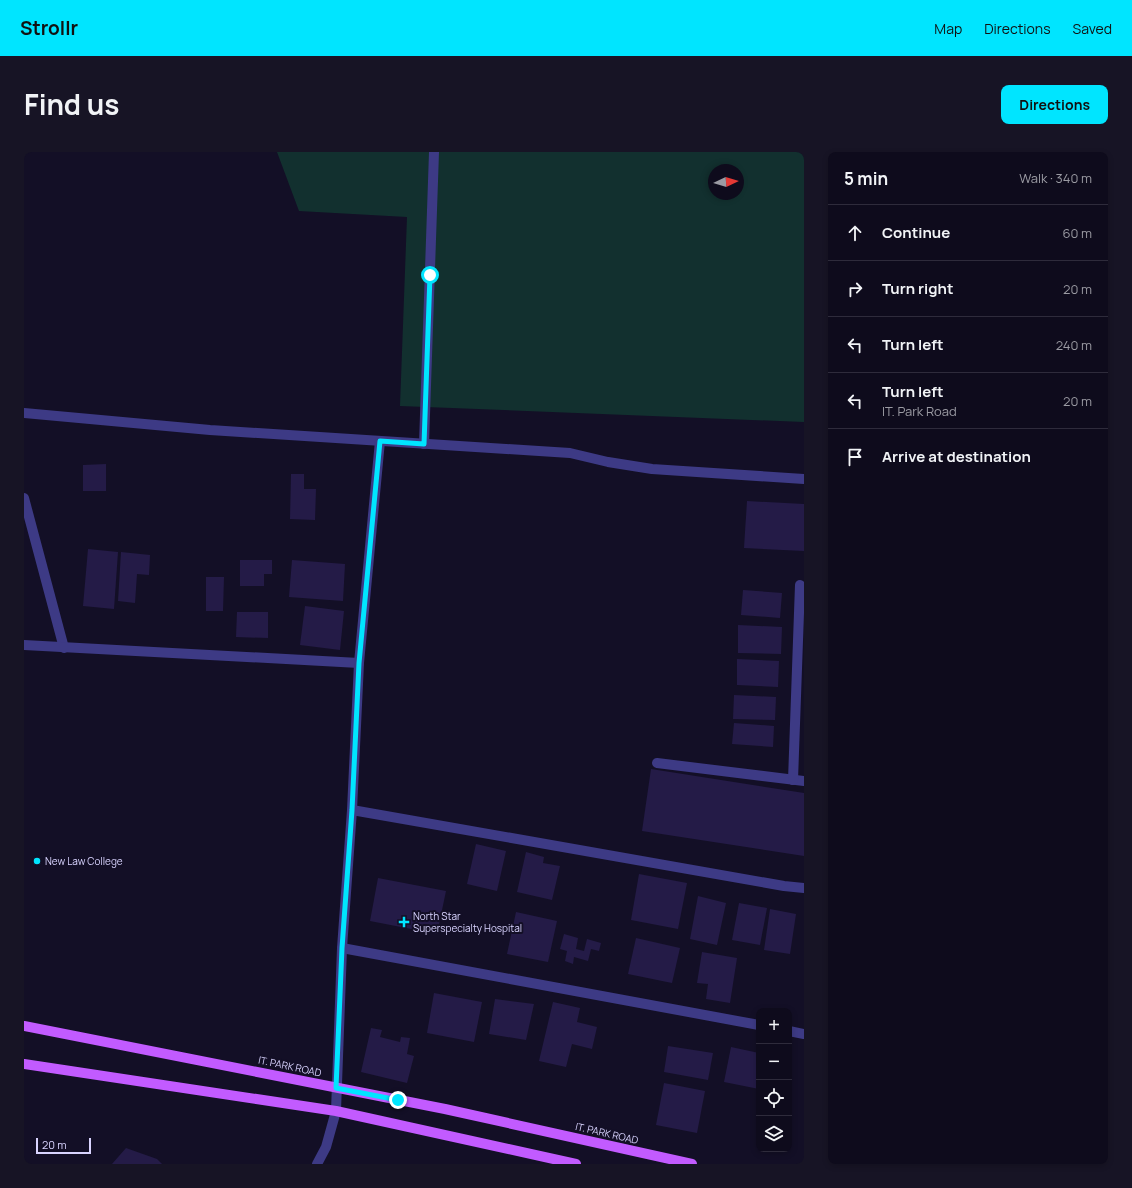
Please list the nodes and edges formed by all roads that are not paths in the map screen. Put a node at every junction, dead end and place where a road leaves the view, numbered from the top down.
1 (434, 152) edge
2 (24, 413) edge
3 (380, 441) junction
4 (424, 444) junction
5 (804, 479) edge
6 (24, 498) edge
7 (800, 584) dead end
8 (24, 645) edge
9 (64, 648) junction
10 (359, 663) junction
11 (657, 763) dead end
12 (793, 780) junction
13 (804, 781) edge
14 (352, 810) junction
15 (804, 888) edge
16 (342, 948) junction
17 (756, 1025) edge
18 (24, 1026) edge
19 (792, 1032) edge
20 (804, 1034) edge
21 (24, 1064) edge
22 (336, 1088) junction
23 (336, 1111) junction
24 (316, 1164) edge
25 (576, 1164) edge
26 (692, 1164) edge

1 - 4 street
2 - 3 street
3 - 4 street
3 - 10 street
4 - 5 street
6 - 9 street
7 - 12 street
8 - 9 street
9 - 10 street
10 - 14 street
11 - 12 street
12 - 13 street
14 - 15 street
14 - 16 street
16 - 17 street
16 - 22 street
18 - 22 main road, IT. PARK ROAD
19 - 20 street
21 - 23 main road
22 - 23 street
22 - 26 main road, IT. PARK ROAD
23 - 24 street
23 - 25 main road

